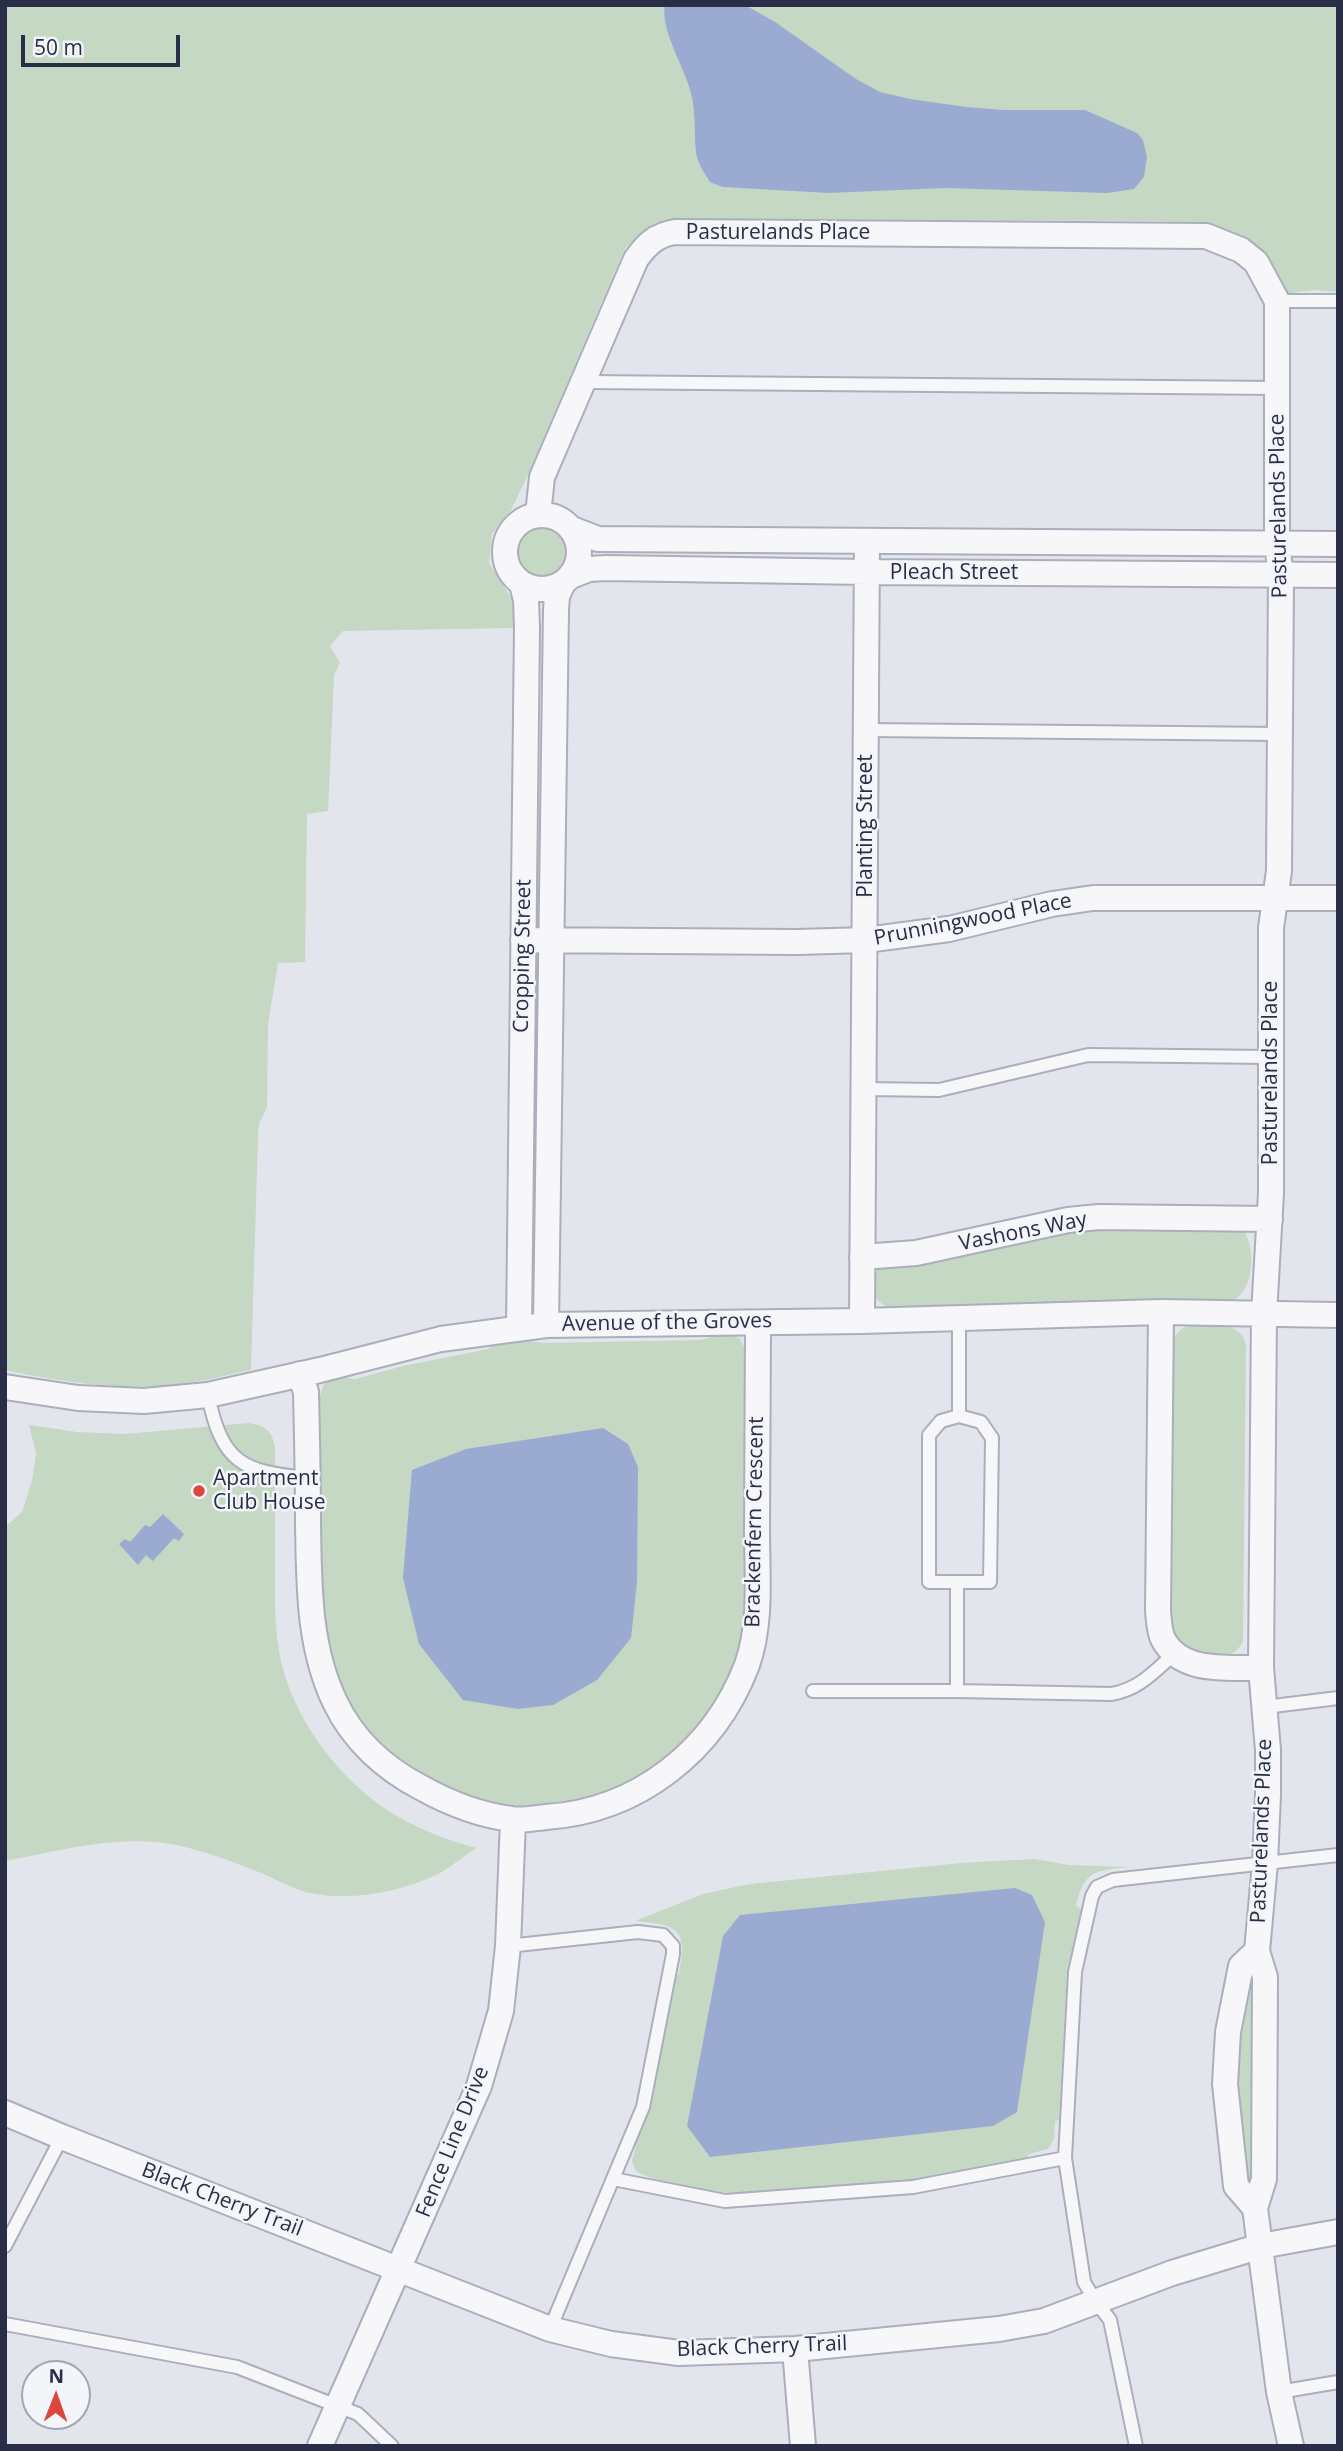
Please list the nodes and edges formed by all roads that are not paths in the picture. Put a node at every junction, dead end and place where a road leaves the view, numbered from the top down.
1 (1278, 301) junction
2 (1338, 301) edge
3 (585, 382) junction
4 (1278, 388) junction
5 (538, 515) junction
6 (572, 529) junction
7 (867, 541) junction
8 (1277, 544) junction
9 (1338, 544) edge
10 (867, 572) junction
11 (1281, 575) junction
12 (1338, 575) edge
13 (567, 580) junction
14 (522, 584) junction
15 (867, 730) junction
16 (1280, 734) junction
17 (1275, 898) junction
18 (1338, 898) edge
19 (523, 940) junction
20 (866, 940) junction
21 (552, 941) junction
22 (1271, 1057) junction
23 (864, 1089) junction
24 (1270, 1219) junction
25 (862, 1258) junction
26 (1161, 1312) junction
27 (1264, 1314) junction
28 (1338, 1315) edge
29 (959, 1317) junction
30 (862, 1321) junction
31 (758, 1323) junction
32 (546, 1325) junction
33 (519, 1328) junction
34 (300, 1374) junction
35 (5, 1387) edge
36 (208, 1395) junction
37 (959, 1416) junction
38 (308, 1478) junction
39 (957, 1582) junction
40 (1174, 1654) junction
41 (1261, 1668) junction
42 (813, 1691) dead end
43 (957, 1691) junction
44 (1338, 1698) edge
45 (1265, 1707) junction
46 (513, 1820) junction
47 (1338, 1855) edge
48 (1265, 1863) junction
49 (509, 1946) junction
50 (1257, 1951) junction
51 (5, 2113) edge
52 (62, 2137) junction
53 (1065, 2158) junction
54 (613, 2179) junction
55 (1255, 2208) junction
56 (1338, 2232) edge
57 (5, 2246) edge
58 (1261, 2246) junction
59 (400, 2269) junction
60 (1096, 2302) junction
61 (5, 2324) edge
62 (550, 2329) junction
63 (795, 2349) junction
64 (1338, 2382) edge
65 (1279, 2392) junction
66 (338, 2407) junction
67 (320, 2446) edge
68 (392, 2446) edge
69 (803, 2446) edge
70 (1136, 2446) edge
71 (1291, 2446) edge

1 - 2 lane
1 - 3 street, Pasturelands Place
1 - 4 street, Pasturelands Place
3 - 4 lane
3 - 5 street, Pasturelands Place
4 - 8 street, Pasturelands Place
5 - 6 street
5 - 14 street
6 - 7 street, Pleach Street
6 - 13 street
7 - 8 street, Pleach Street
7 - 10 street, Planting Street
8 - 9 street, Pleach Street
8 - 11 street, Pasturelands Place
10 - 11 street, Pleach Street
10 - 13 street, Pleach Street
10 - 15 street, Planting Street
11 - 12 street, Pleach Street
11 - 16 street, Pasturelands Place
13 - 14 street
13 - 21 street, Cropping Street
14 - 19 street, Cropping Street
15 - 16 lane
15 - 20 street, Planting Street
16 - 17 street, Pasturelands Place
17 - 18 street, Prunningwood Place
17 - 20 street, Prunningwood Place
17 - 22 street, Pasturelands Place
19 - 21 street, Prunningwood Place
19 - 33 street, Cropping Street
20 - 21 street, Prunningwood Place
20 - 23 street, Planting Street
21 - 32 street, Cropping Street
22 - 23 lane
22 - 24 street, Pasturelands Place
23 - 25 street, Planting Street
24 - 25 street, Vashons Way
24 - 27 street, Pasturelands Place
25 - 30 street, Planting Street
26 - 27 street, Avenue of the Groves
26 - 29 street, Avenue of the Groves
26 - 40 street
27 - 28 street, Avenue of the Groves
27 - 41 street, Pasturelands Place
29 - 30 street, Avenue of the Groves
29 - 37 lane
30 - 31 street, Avenue of the Groves
31 - 32 street, Avenue of the Groves
31 - 46 street, Brackenfern Crescent
32 - 33 street, Avenue of the Groves
33 - 34 street, Avenue of the Groves
34 - 36 street, Avenue of the Groves
34 - 38 street, Brackenfern Crescent
35 - 36 street, Avenue of the Groves
36 - 38 lane
37 - 39 lane
37 - 39 lane
38 - 46 street, Brackenfern Crescent
39 - 43 lane
40 - 41 street
40 - 43 lane
41 - 45 street, Pasturelands Place
42 - 43 lane
44 - 45 lane
45 - 48 street, Pasturelands Place
46 - 49 street, Fence Line Drive
47 - 48 lane
48 - 50 street, Pasturelands Place
48 - 53 lane
49 - 54 lane
49 - 59 street, Fence Line Drive
50 - 55 street, Pasturelands Place
50 - 55 street, Pasturelands Place
51 - 52 street, Black Cherry Trail
52 - 57 lane
52 - 59 street, Black Cherry Trail
53 - 54 lane
53 - 60 lane
54 - 62 lane
55 - 58 street, Pasturelands Place
56 - 58 street, Black Cherry Trail
58 - 60 street, Black Cherry Trail
58 - 65 street, Pasturelands Place
59 - 62 street, Black Cherry Trail
59 - 66 street, Fence Line Drive
60 - 63 street, Black Cherry Trail
60 - 70 lane
61 - 66 lane
62 - 63 street, Black Cherry Trail
63 - 69 street
64 - 65 lane
65 - 71 street, Pasturelands Place
66 - 67 street, Fence Line Drive
66 - 68 lane

